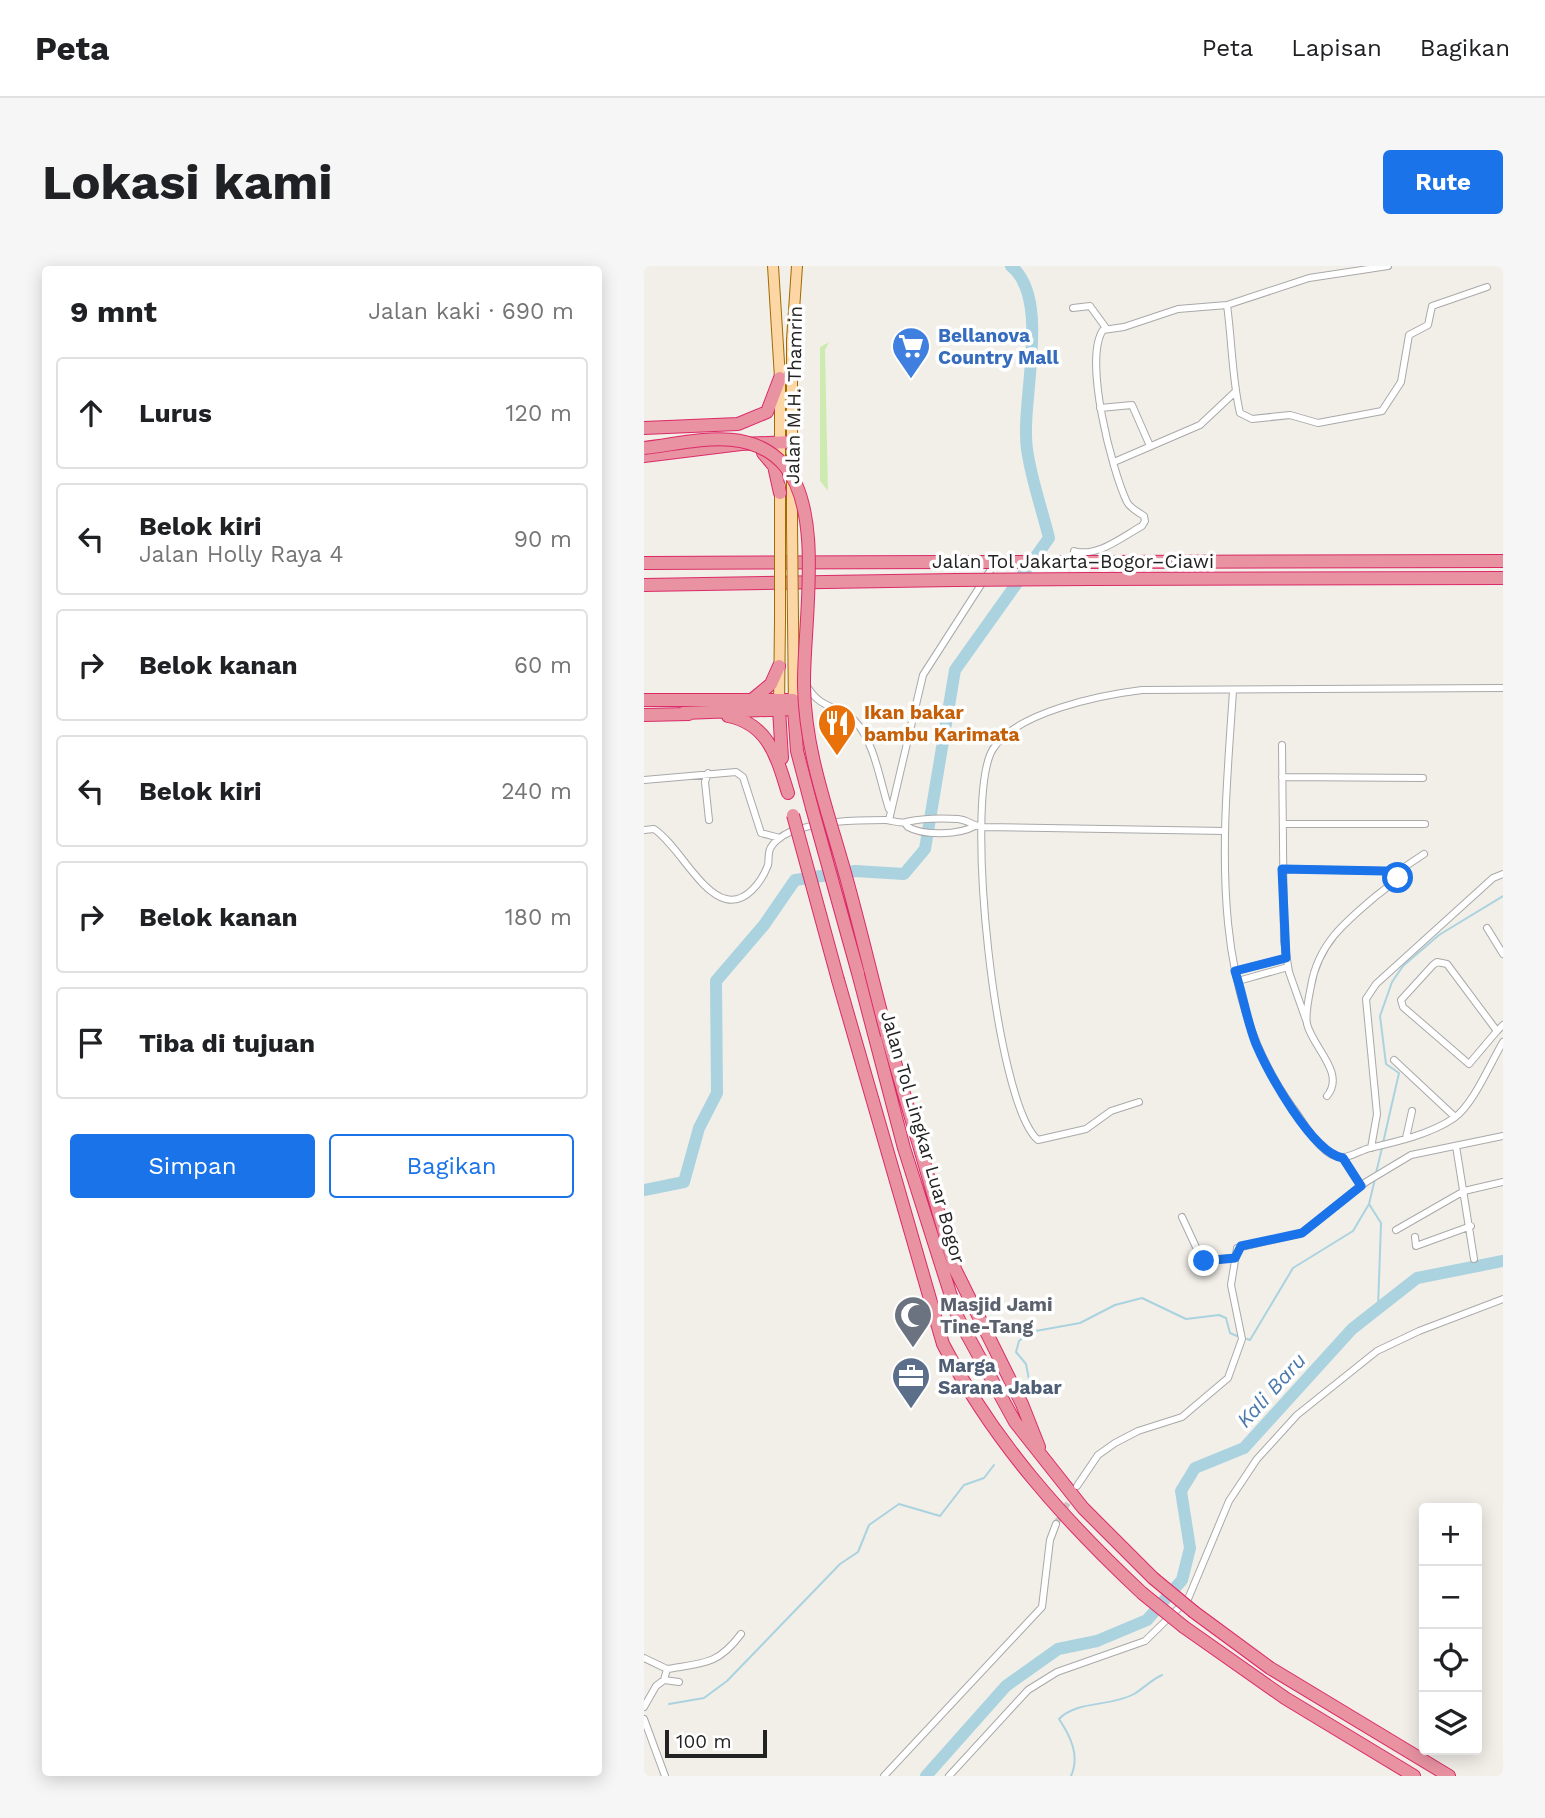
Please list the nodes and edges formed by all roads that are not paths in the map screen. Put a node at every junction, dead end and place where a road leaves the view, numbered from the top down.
1 (773, 266) edge
2 (797, 266) edge
3 (1388, 266) edge
4 (1487, 287) dead end
5 (1227, 305) junction
6 (1073, 308) dead end
7 (1105, 328) junction
8 (780, 378) junction
9 (1235, 392) junction
10 (1100, 408) junction
11 (644, 428) edge
12 (786, 442) junction
13 (741, 444) junction
14 (1150, 446) junction
15 (644, 448) edge
16 (644, 456) edge
17 (1114, 462) junction
18 (780, 493) junction
19 (1074, 551) dead end
20 (995, 557) dead end
21 (1503, 561) edge
22 (644, 563) edge
23 (1503, 578) edge
24 (644, 585) edge
25 (779, 666) junction
26 (793, 681) junction
27 (1503, 688) edge
28 (1233, 691) junction
29 (753, 699) junction
30 (644, 700) edge
31 (794, 704) junction
32 (779, 705) junction
33 (683, 713) junction
34 (644, 715) edge
35 (1282, 745) dead end
36 (708, 773) junction
37 (1282, 777) junction
38 (1423, 778) dead end
39 (644, 780) edge
40 (788, 793) junction
41 (890, 811) junction
42 (709, 820) dead end
43 (889, 820) junction
44 (905, 823) junction
45 (1283, 824) junction
46 (1425, 824) dead end
47 (975, 826) junction
48 (983, 827) junction
49 (644, 830) edge
50 (1225, 831) junction
51 (780, 838) junction
52 (1424, 854) dead end
53 (1282, 869) junction
54 (1397, 872) junction
55 (1503, 874) edge
56 (1487, 928) dead end
57 (1503, 954) edge
58 (1286, 958) junction
59 (1288, 967) junction
60 (1235, 971) junction
61 (1238, 981) junction
62 (1307, 1023) junction
63 (1503, 1025) edge
64 (1497, 1031) junction
65 (1503, 1042) edge
66 (1394, 1060) dead end
67 (1327, 1096) dead end
68 (1139, 1102) dead end
69 (1412, 1111) dead end
70 (1455, 1117) junction
71 (1503, 1136) edge
72 (1406, 1138) junction
73 (1456, 1146) junction
74 (1374, 1148) junction
75 (1343, 1158) junction
76 (1503, 1182) edge
77 (1364, 1184) junction
78 (1464, 1191) junction
79 (1182, 1217) dead end
80 (1471, 1226) junction
81 (1396, 1230) dead end
82 (1415, 1237) dead end
83 (1235, 1258) junction
84 (1474, 1259) dead end
85 (1503, 1298) edge
86 (1045, 1462) junction
87 (1077, 1486) tunnel mouth
88 (1056, 1524) tunnel mouth
89 (741, 1634) dead end
90 (644, 1658) edge
91 (667, 1669) junction
92 (664, 1680) junction
93 (679, 1682) dead end
94 (644, 1707) edge
95 (644, 1718) edge
96 (644, 1726) edge
97 (665, 1776) edge
98 (884, 1776) edge
99 (949, 1776) edge
100 (1414, 1776) edge
101 (1449, 1776) edge

1 - 8 main road, Jalan M.H. Thamrin
2 - 12 main road, Jalan M.H. Thamrin
3 - 5 street
4 - 9 street
5 - 7 street
5 - 9 street
6 - 7 street
7 - 10 street
8 - 11 highway
8 - 12 main road, Jalan M.H. Thamrin
9 - 14 street
10 - 14 street
10 - 17 street
12 - 13 highway
12 - 18 main road, Jalan M.H. Thamrin
12 - 26 main road, Jalan M.H. Thamrin, bridge
13 - 16 highway
13 - 18 highway
14 - 17 street
15 - 86 highway, bridge
17 - 19 street
18 - 25 main road, Jalan M.H. Thamrin, bridge
20 - 41 street
21 - 22 highway, Jalan Tol Jakarta–Bogor–Ciawi, bridge
23 - 24 highway, Jalan Tol Jakarta–Bogor–Ciawi, bridge
25 - 29 highway
25 - 32 main road, Jalan M.H. Thamrin
26 - 31 main road, Jalan M.H. Thamrin
26 - 41 street
27 - 28 street
28 - 48 street
28 - 50 street
29 - 30 highway
29 - 32 highway
31 - 32 highway
31 - 86 highway, Jalan Tol Lingkar Luar Bogor, bridge
32 - 33 highway
32 - 40 highway, Jalan Tol Lingkar Luar Bogor
33 - 34 highway
33 - 40 highway
35 - 37 street
36 - 39 street
36 - 42 street
36 - 51 street
37 - 38 street
37 - 45 street
40 - 100 highway, Jalan Tol Lingkar Luar Bogor, bridge
41 - 43 street
43 - 44 street
43 - 51 street
44 - 47 street
44 - 47 street
45 - 46 street
45 - 53 street
47 - 48 street
48 - 50 street
48 - 68 street
49 - 51 street
50 - 60 street
52 - 54 street
53 - 54 street
53 - 58 street
54 - 62 street
55 - 74 street
56 - 57 street
58 - 59 street
58 - 60 street
59 - 61 street
59 - 62 street
60 - 61 street
61 - 75 street
62 - 67 street
63 - 64 street
64 - 64 street
65 - 70 street
66 - 70 street
69 - 72 street
70 - 72 street
71 - 73 street
72 - 74 street
73 - 77 street
73 - 78 street
74 - 75 street
75 - 77 street
76 - 78 street
77 - 83 street
78 - 80 street
78 - 81 street
79 - 83 street
80 - 82 street
80 - 84 street
83 - 87 street
85 - 99 street
86 - 101 highway, Jalan Tol Lingkar Luar Bogor, bridge
88 - 98 street
89 - 91 street
90 - 91 street
91 - 92 street
92 - 93 street
92 - 94 street
95 - 96 street
96 - 97 street

